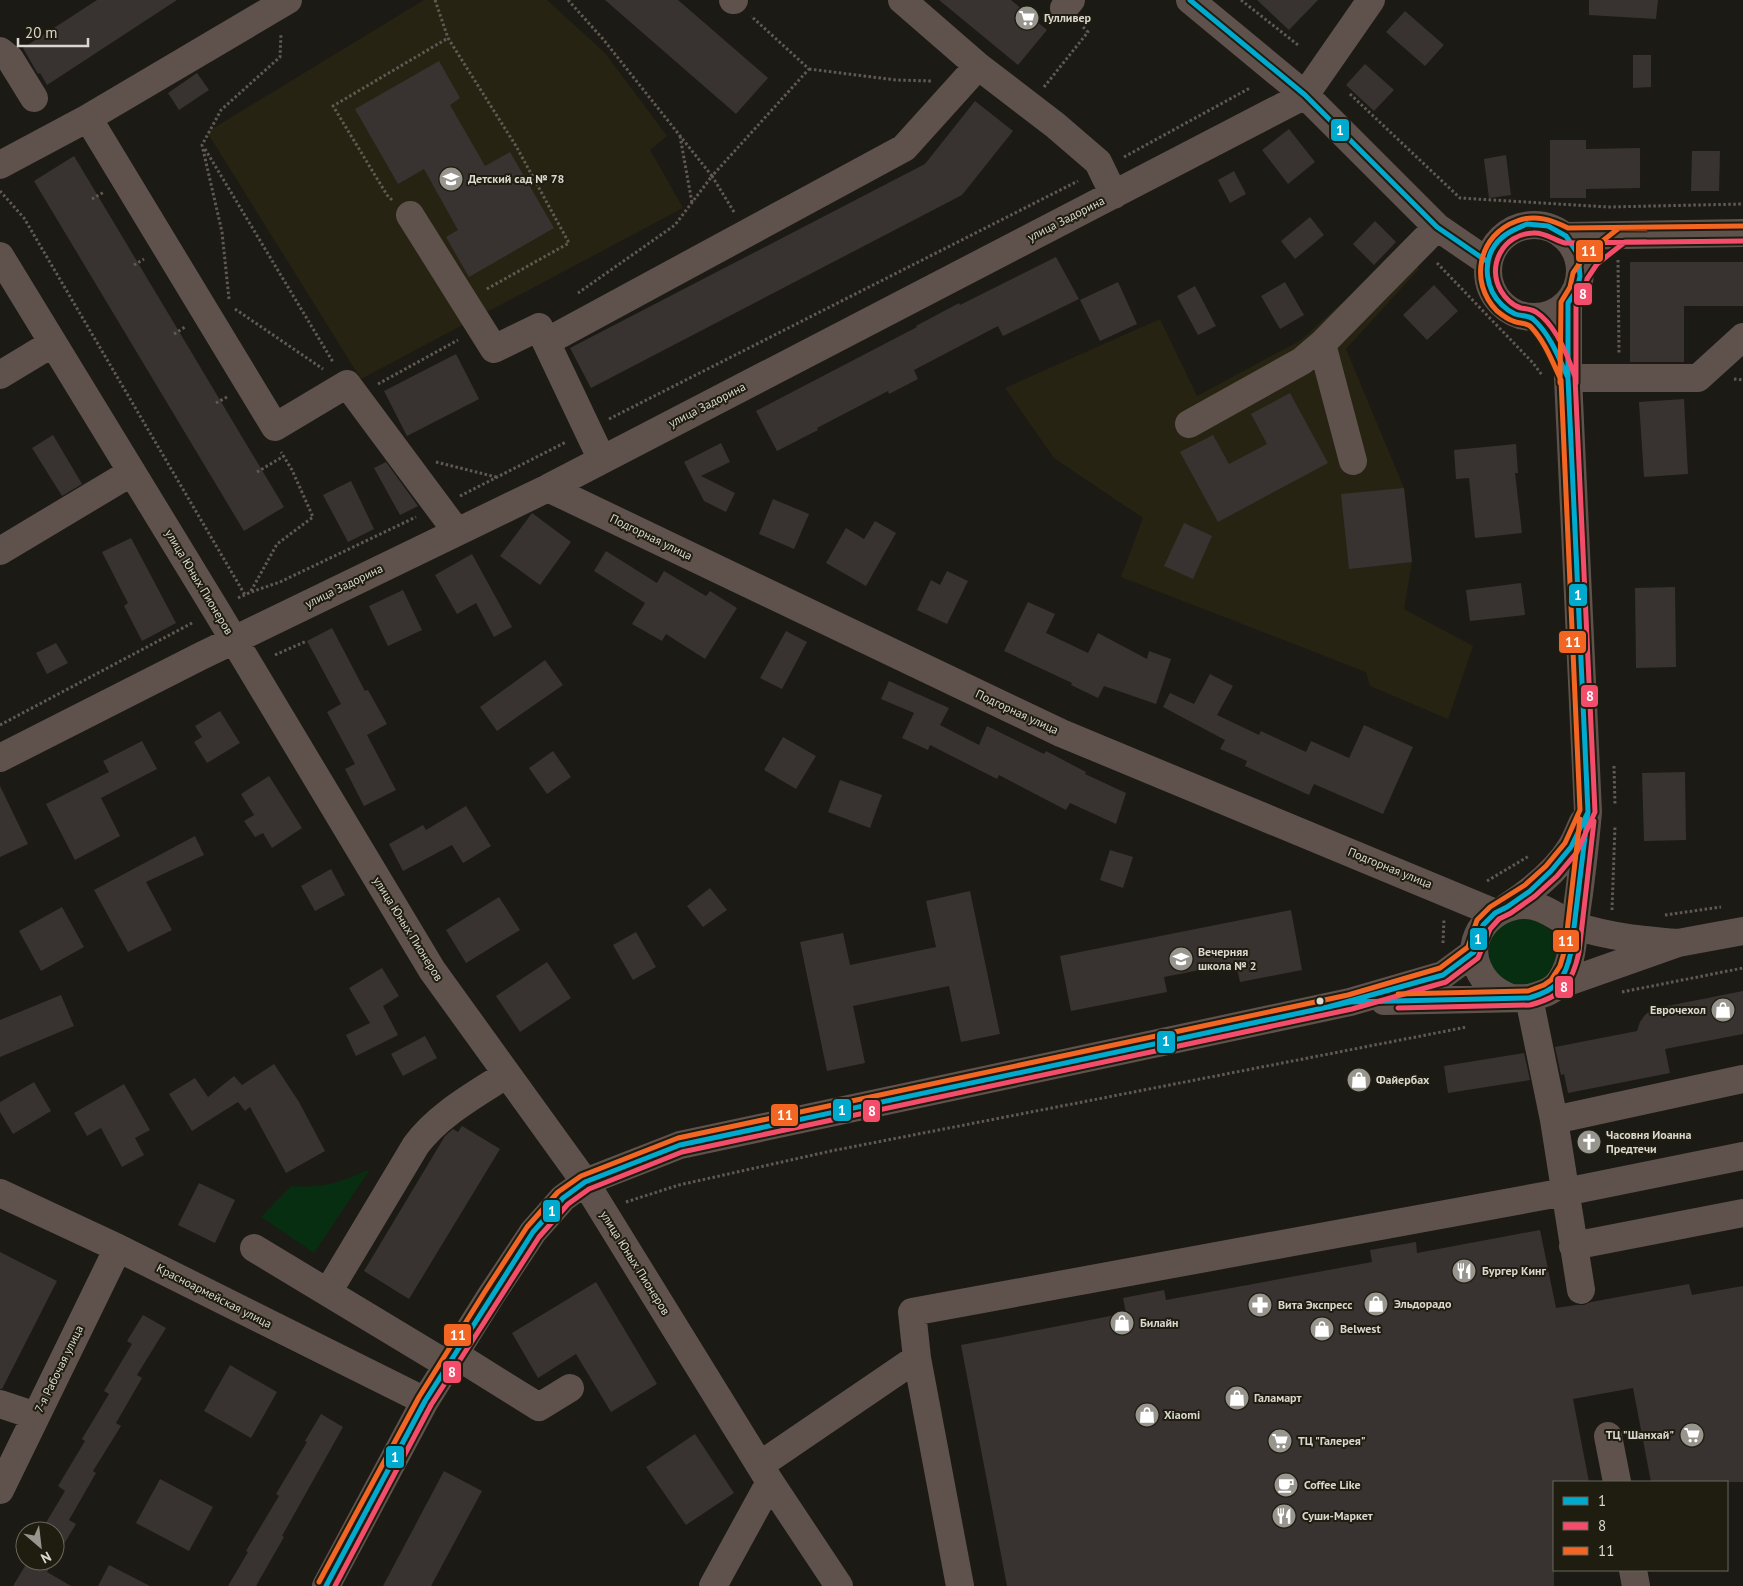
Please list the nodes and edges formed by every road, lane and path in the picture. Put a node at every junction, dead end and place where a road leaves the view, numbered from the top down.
1 (435, 0) edge
2 (568, 0) edge
3 (733, 0) edge
4 (902, 0) edge
5 (1190, 0) edge
6 (1241, 0) edge
7 (1371, 0) edge
8 (285, 2) edge
9 (1068, 4) edge
10 (448, 38) junction
11 (1298, 45) dead end
12 (0, 51) edge
13 (809, 69) junction
14 (971, 74) junction
15 (1250, 88) dead end
16 (1350, 94) dead end
17 (1306, 95) junction
18 (34, 98) dead end
19 (1029, 105) junction
20 (88, 118) junction
21 (680, 135) junction
22 (202, 145) junction
23 (0, 165) edge
24 (1101, 169) junction
25 (712, 176) junction
26 (0, 191) edge
27 (1114, 195) junction
28 (692, 203) junction
29 (1743, 204) edge
30 (410, 215) joint
31 (747, 233) junction
32 (1743, 233) edge
33 (1429, 236) junction
34 (1566, 236) junction
35 (1621, 246) junction
36 (0, 256) edge
37 (1488, 262) junction
38 (1580, 276) junction
39 (577, 294) dead end
40 (465, 302) junction
41 (1568, 303) junction
42 (1531, 317) junction
43 (481, 328) junction
44 (1743, 337) edge
45 (546, 342) junction
46 (54, 343) junction
47 (1322, 344) junction
48 (1619, 363) dead end
49 (0, 375) edge
50 (1556, 378) junction
51 (351, 390) junction
52 (1189, 424) dead end
53 (588, 430) junction
54 (398, 453) junction
55 (284, 456) dead end
56 (602, 460) junction
57 (1353, 462) dead end
58 (292, 470) dead end
59 (132, 472) junction
60 (257, 472) dead end
61 (497, 477) junction
62 (548, 488) junction
63 (438, 507) junction
64 (457, 532) junction
65 (0, 551) edge
66 (251, 592) junction
67 (245, 595) junction
68 (237, 598) dead end
69 (199, 619) dead end
70 (234, 640) junction
71 (307, 641) dead end
72 (275, 655) dead end
73 (0, 725) edge
74 (1613, 756) dead end
75 (0, 758) edge
76 (1588, 812) junction
77 (1615, 814) dead end
78 (1615, 823) dead end
79 (1535, 852) dead end
80 (1484, 883) dead end
81 (1451, 894) junction
82 (1724, 906) dead end
83 (1501, 910) junction
84 (1549, 912) junction
85 (1615, 915) dead end
86 (1658, 916) dead end
87 (1574, 926) junction
88 (1743, 931) edge
89 (1678, 943) junction
90 (1474, 952) junction
91 (1571, 954) junction
92 (1743, 968) edge
93 (1443, 975) junction
94 (1556, 986) junction
95 (1613, 994) dead end
96 (1520, 998) junction
97 (1350, 1002) junction
98 (1472, 1026) dead end
99 (507, 1074) junction
100 (1743, 1079) edge
101 (1554, 1120) junction
102 (1743, 1156) edge
103 (585, 1182) junction
104 (1565, 1192) junction
105 (0, 1193) edge
106 (602, 1210) junction
107 (1743, 1213) edge
108 (1573, 1246) junction
109 (118, 1248) junction
110 (254, 1248) dead end
111 (1581, 1290) dead end
112 (328, 1292) junction
113 (917, 1358) junction
114 (451, 1360) junction
115 (570, 1388) dead end
116 (426, 1401) junction
117 (0, 1404) edge
118 (36, 1416) junction
119 (1608, 1436) dead end
120 (765, 1474) junction
121 (1617, 1481) edge
122 (0, 1490) edge
123 (1633, 1571) edge
124 (326, 1586) edge
125 (713, 1586) edge
126 (839, 1586) edge
127 (960, 1586) edge
128 (1636, 1586) edge

1 - 10 path
2 - 21 path
3 - 13 path
4 - 14 street
5 - 17 street
6 - 11 path
7 - 17 street, улица Задорина
8 - 20 street
8 - 22 path
9 - 19 path
10 - 30 path
10 - 40 path
12 - 18 street
13 - 14 path
13 - 25 path
14 - 19 street
14 - 31 street
15 - 24 path
16 - 29 path
17 - 27 street, улица Задорина
17 - 33 street
19 - 24 street
20 - 23 street
20 - 51 street
21 - 25 path
21 - 28 path
22 - 51 path
22 - 51 path
24 - 27 street
24 - 53 path
25 - 28 path
25 - 31 path
26 - 67 path
27 - 56 street, улица Задорина
28 - 39 path
30 - 40 street
31 - 45 street
32 - 35 street
33 - 37 street
33 - 47 street
33 - 50 path
34 - 35 street
34 - 37 street
34 - 38 street
35 - 38 street
35 - 48 path
36 - 46 street, улица Юных Пионеров
37 - 42 street
38 - 41 street
40 - 43 street
41 - 42 street
41 - 50 street
42 - 50 street
43 - 45 street
43 - 51 path
44 - 50 street
45 - 53 street
46 - 49 street
46 - 59 street, улица Юных Пионеров
47 - 52 street
47 - 57 street
50 - 76 street
51 - 54 street
53 - 56 street
53 - 61 path
54 - 61 path
54 - 63 street
55 - 60 path
56 - 62 street, улица Задорина
58 - 66 path
59 - 65 street
59 - 70 street, улица Юных Пионеров
61 - 63 path
62 - 64 street, улица Задорина
62 - 81 street, Подгорная улица
63 - 64 street
63 - 66 path
64 - 70 street, улица Задорина
66 - 67 path
67 - 68 path
69 - 73 path
70 - 75 street, улица Задорина
70 - 99 street, улица Юных Пионеров
71 - 72 path
74 - 77 path
76 - 83 street
76 - 87 street
78 - 85 path
79 - 80 path
81 - 83 street, Подгорная улица
81 - 93 path
82 - 86 path
83 - 84 street
83 - 90 street
84 - 87 street
84 - 91 street
87 - 89 street
87 - 91 street
88 - 89 street
89 - 94 street
90 - 93 street
90 - 96 street
91 - 94 street
92 - 95 path
93 - 97 street
94 - 96 street
96 - 97 street
96 - 101 street
97 - 103 street
98 - 106 path
99 - 103 street, улица Юных Пионеров
99 - 112 street
100 - 101 street
101 - 104 street
102 - 104 street
103 - 106 street, улица Юных Пионеров
103 - 114 street
104 - 108 street
104 - 113 street
105 - 109 street, Красноармейская улица
106 - 120 street, улица Юных Пионеров
107 - 108 street
108 - 111 street
109 - 116 street, Красноармейская улица
109 - 118 street, 7-я Рабочая улица
110 - 112 street
112 - 114 street
113 - 120 street
113 - 127 street
114 - 115 street
114 - 116 street
116 - 124 street
117 - 118 street
118 - 122 street, 7-я Рабочая улица
119 - 121 street
120 - 125 street
120 - 126 street, улица Юных Пионеров
123 - 128 street

